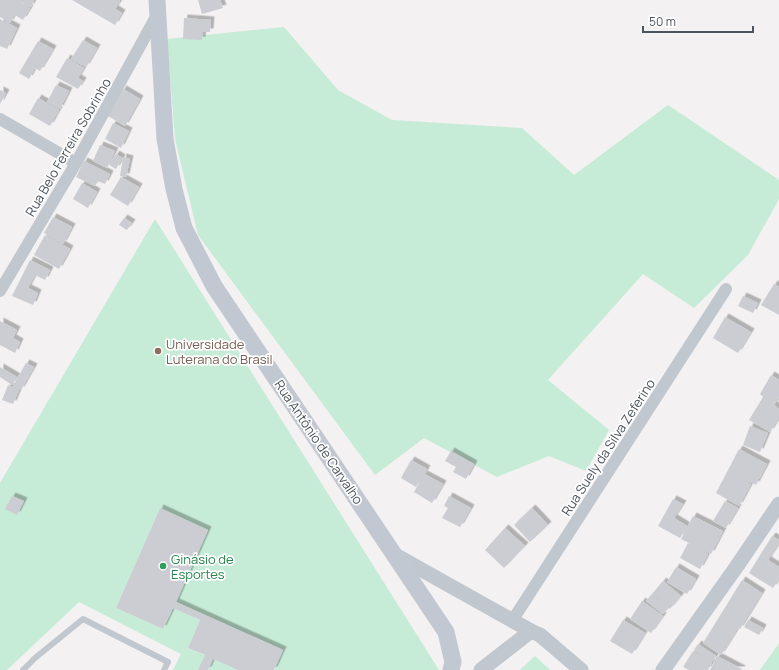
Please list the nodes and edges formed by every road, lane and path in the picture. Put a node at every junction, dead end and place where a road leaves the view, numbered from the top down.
1 (157, 7) edge
2 (0, 119) edge
3 (76, 163) junction
4 (726, 289) dead end
5 (0, 292) edge
6 (779, 504) edge
7 (396, 556) junction
8 (512, 621) junction
9 (531, 631) junction
10 (22, 670) edge
11 (164, 670) edge
12 (451, 670) edge
13 (481, 670) edge
14 (581, 670) edge
15 (663, 670) edge

1 - 3 street, Rua Belo Ferreira Sobrinho
1 - 7 main road, Rua Antônio de Carvalho
2 - 3 street
3 - 5 street, Rua Belo Ferreira Sobrinho
4 - 8 street, Rua Suely da Silva Zeferino
6 - 15 street
7 - 8 street
7 - 12 main road, Rua Antônio de Carvalho
8 - 9 street
9 - 13 street
9 - 14 street
10 - 11 lane

